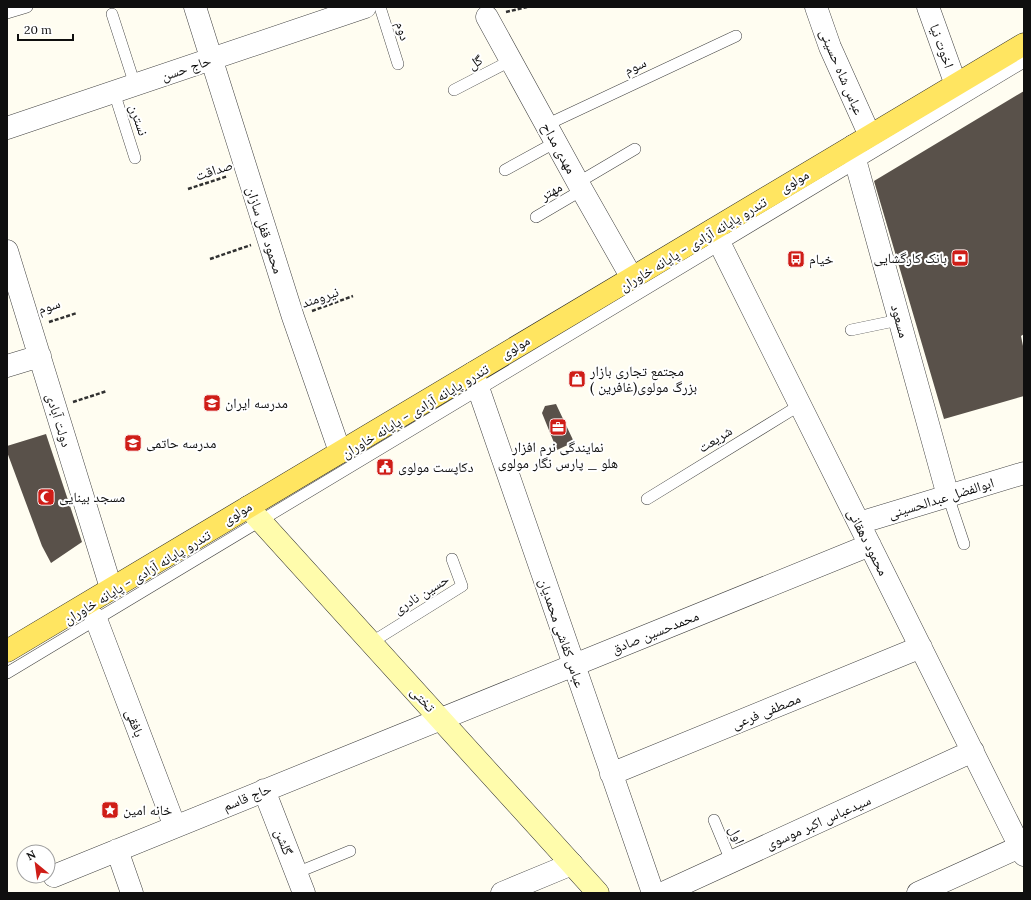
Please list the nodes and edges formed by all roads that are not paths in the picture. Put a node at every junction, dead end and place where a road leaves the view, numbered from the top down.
1 (27, 7) edge
2 (196, 7) edge
3 (816, 7) edge
4 (928, 7) edge
5 (366, 8) edge
6 (7, 13) edge
7 (112, 14) dead end
8 (487, 17) dead end
9 (736, 36) dead end
10 (1024, 44) edge
11 (212, 59) junction
12 (510, 61) junction
13 (1024, 62) edge
14 (398, 64) dead end
15 (956, 84) junction
16 (135, 85) junction
17 (454, 90) dead end
18 (114, 92) junction
19 (7, 128) edge
20 (551, 133) junction
21 (860, 148) junction
22 (635, 149) dead end
23 (135, 158) dead end
24 (505, 170) dead end
25 (580, 186) junction
26 (536, 217) dead end
27 (716, 237) junction
28 (9, 265) edge
29 (632, 278) junction
30 (900, 320) junction
31 (851, 330) dead end
32 (40, 356) junction
33 (7, 366) edge
34 (476, 381) junction
35 (800, 405) junction
36 (340, 452) junction
37 (1024, 473) edge
38 (948, 496) junction
39 (647, 499) dead end
40 (255, 513) junction
41 (859, 523) junction
42 (964, 544) dead end
43 (870, 545) junction
44 (452, 559) dead end
45 (111, 588) junction
46 (96, 619) junction
47 (372, 642) junction
48 (920, 647) junction
49 (7, 651) edge
50 (573, 664) junction
51 (7, 673) edge
52 (440, 718) junction
53 (973, 751) junction
54 (611, 774) junction
55 (264, 790) junction
56 (714, 820) dead end
57 (175, 826) junction
58 (1023, 848) edge
59 (117, 850) junction
60 (350, 852) dead end
61 (732, 861) junction
62 (572, 864) junction
63 (56, 875) edge
64 (300, 883) edge
65 (132, 893) edge
66 (502, 893) edge
67 (598, 893) edge
68 (653, 893) edge
69 (663, 893) edge
70 (918, 893) edge

1 - 6 lane
2 - 11 street, محمود قفل سازان
3 - 21 street, عباس شاه حسینی
4 - 15 street, اخوت نیا
5 - 11 street, حاج حسن
5 - 14 lane, دوم
7 - 16 lane
8 - 12 street, مهدی مداح
9 - 20 lane, سوم
10 - 15 main road, مولوی
11 - 16 street, حاج حسن
11 - 36 street, محمود قفل سازان
12 - 17 lane, گل
12 - 20 street, مهدی مداح
13 - 21 lane
15 - 21 main road, مولوی
16 - 18 street, حاج حسن
18 - 19 street, حاج حسن
18 - 23 lane, نسترن
20 - 24 lane
20 - 25 street, مهدی مداح
21 - 27 main road, مولوی
21 - 30 street, مسعود
22 - 25 lane, مهتر
25 - 26 lane, مهتر
25 - 29 street, مهدی مداح
27 - 29 main road, مولوی
27 - 34 lane, تندرو پایانه آزادی - پایانه خاوران
27 - 35 street, محمود دهقانی
28 - 32 street, دولت آبادی
29 - 34 main road, مولوی
30 - 31 lane
30 - 38 street, مسعود
32 - 33 street
32 - 45 street, دولت آبادی
34 - 36 main road, مولوی
34 - 40 lane, تندرو پایانه آزادی - پایانه خاوران
34 - 50 street, عباس کفاشی محمدیان
35 - 39 lane, شریعت
35 - 41 street, محمود دهقانی
36 - 40 main road, مولوی
37 - 38 street, ابوالفضل عبدالحسینی
38 - 41 street, ابوالفضل عبدالحسینی
38 - 42 lane
40 - 45 main road, مولوی
40 - 46 lane, تندرو پایانه آزادی - پایانه خاوران
40 - 47 main road, تختی
41 - 43 street, محمود دهقانی
43 - 48 street, محمود دهقانی
43 - 50 street, محمدحسین صادق
44 - 47 lane, حسین نادری
45 - 49 main road, مولوی
46 - 51 lane, تندرو پایانه آزادی - پایانه خاوران
46 - 57 street, بافقی
47 - 52 main road, تختی
48 - 53 street, محمود دهقانی
48 - 54 street, مصطفی فرعی
50 - 52 street, محمدحسین صادق
50 - 54 street, عباس کفاشی محمدیان
52 - 55 street, حاج قاسم
52 - 62 main road, تختی
53 - 58 street, محمود دهقانی
53 - 61 street, سیدعباس اکبر موسوی
54 - 68 street, عباس کفاشی محمدیان
55 - 57 street, حاج قاسم
55 - 64 street, گلشن
56 - 61 lane, اول
57 - 59 street, حاج قاسم
58 - 70 street
59 - 63 street, حاج قاسم
59 - 65 street
60 - 64 lane
61 - 69 street, سیدعباس اکبر موسوی
62 - 66 street
62 - 67 main road, تختی

